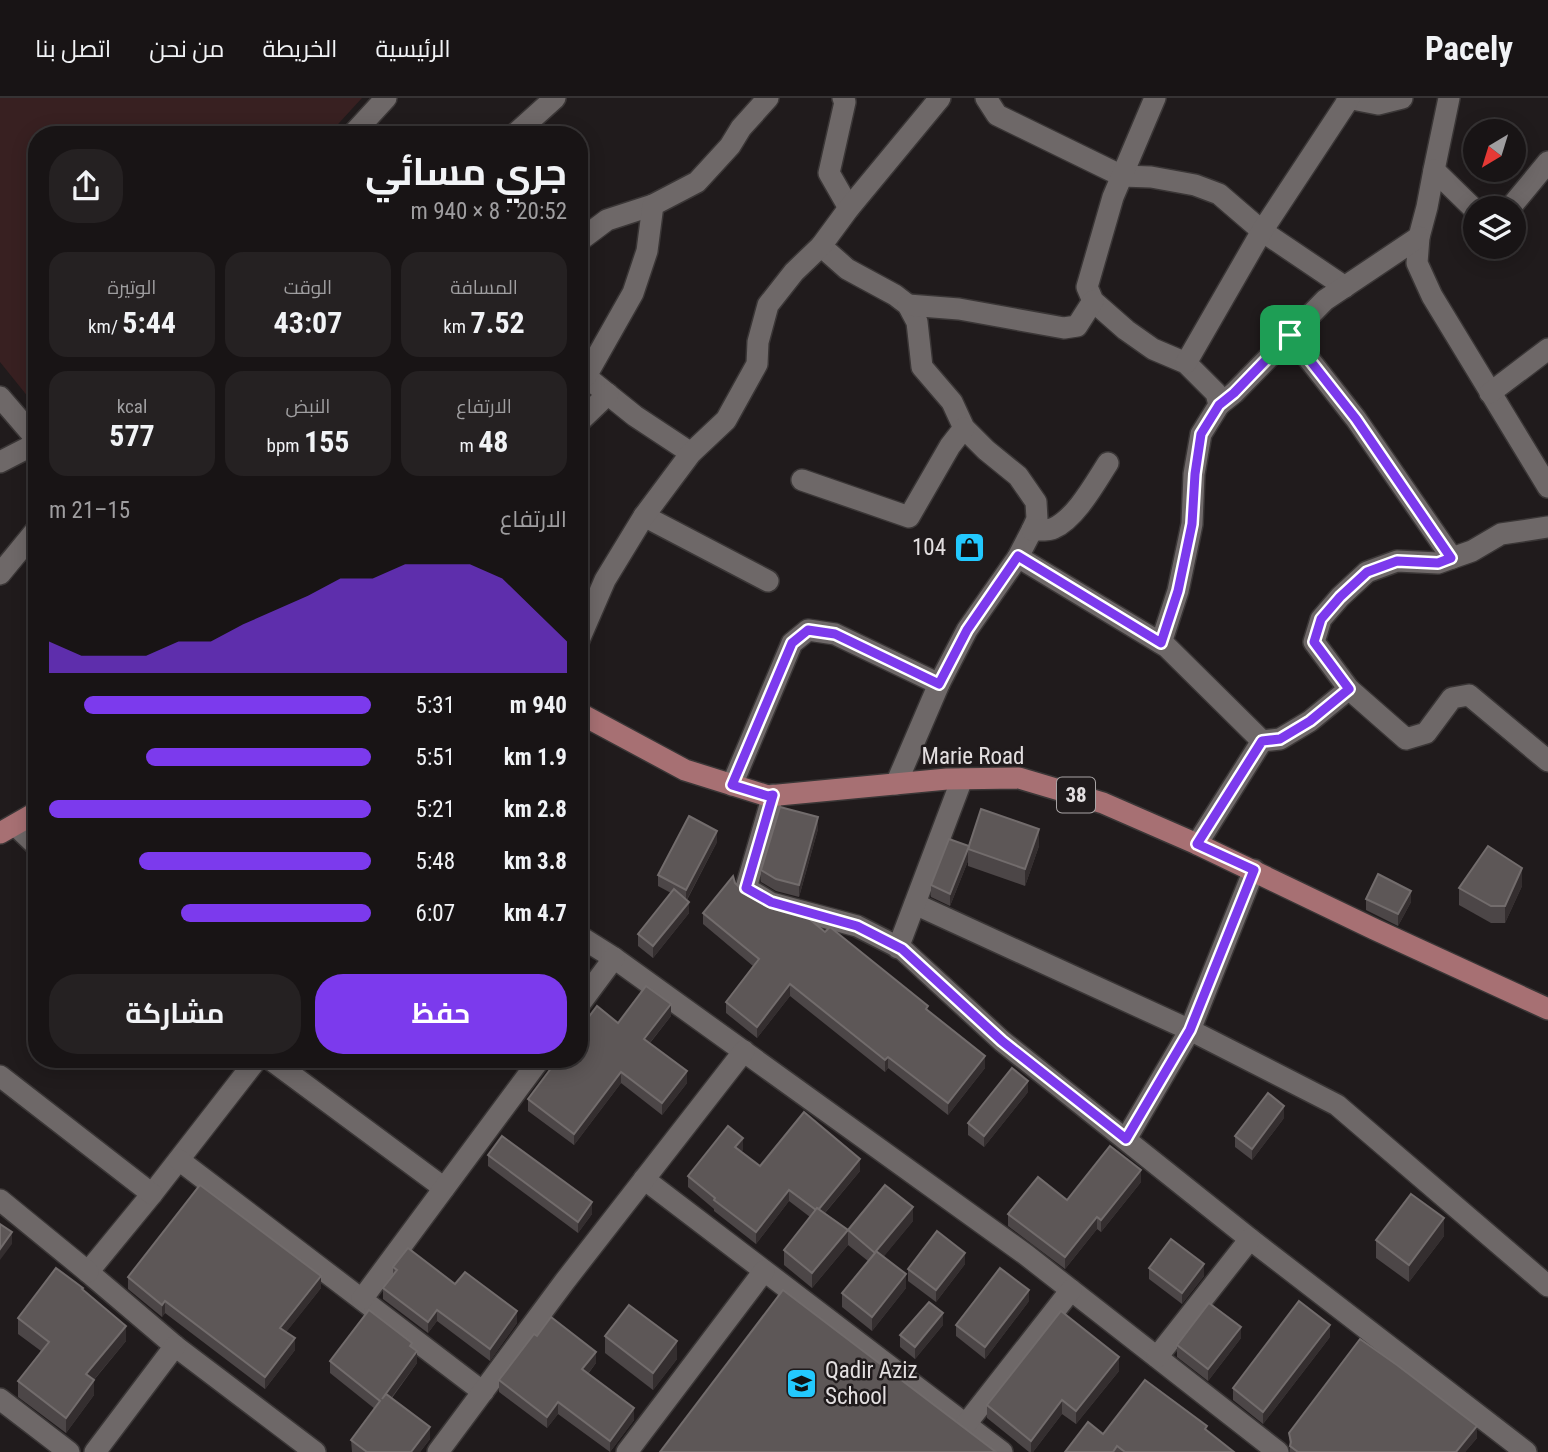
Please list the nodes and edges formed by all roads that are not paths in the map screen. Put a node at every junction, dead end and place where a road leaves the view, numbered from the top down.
1 (386, 98) edge
2 (555, 98) edge
3 (768, 98) edge
4 (843, 98) edge
5 (940, 98) edge
6 (986, 98) edge
7 (1155, 98) edge
8 (1348, 98) edge
9 (1402, 98) edge
10 (1450, 98) edge
11 (360, 126) edge
12 (524, 126) edge
13 (1548, 162) edge
14 (1433, 170) junction
15 (1122, 176) junction
16 (1520, 196) edge
17 (1463, 199) edge
18 (653, 205) junction
19 (849, 208) junction
20 (1262, 231) junction
21 (588, 234) edge
22 (1419, 237) junction
23 (821, 246) junction
24 (1345, 287) junction
25 (1093, 301) junction
26 (908, 305) junction
27 (1290, 335) junction
28 (1548, 349) edge
29 (1186, 363) junction
30 (588, 364) edge
31 (588, 378) edge
32 (1490, 393) junction
33 (608, 394) junction
34 (0, 397) edge
35 (1219, 405) junction
36 (588, 413) edge
37 (964, 428) junction
38 (28, 431) edge
39 (28, 447) edge
40 (691, 453) junction
41 (0, 462) edge
42 (1108, 463) dead end
43 (802, 480) dead end
44 (1548, 487) edge
45 (644, 516) junction
46 (1548, 527) edge
47 (1032, 530) junction
48 (28, 540) edge
49 (1018, 556) junction
50 (1451, 558) junction
51 (0, 574) edge
52 (768, 580) dead end
53 (588, 619) edge
54 (1161, 643) junction
55 (939, 684) junction
56 (1349, 689) junction
57 (588, 718) edge
58 (1262, 741) junction
59 (1548, 761) edge
60 (962, 779) junction
61 (896, 784) junction
62 (732, 785) junction
63 (773, 795) junction
64 (28, 817) edge
65 (8, 829) edge
66 (28, 841) edge
67 (1197, 844) junction
68 (1254, 870) junction
69 (915, 904) junction
70 (588, 942) edge
71 (898, 947) junction
72 (614, 958) junction
73 (588, 993) edge
74 (1548, 1009) edge
75 (1190, 1030) junction
76 (744, 1051) junction
77 (250, 1068) edge
78 (282, 1068) edge
79 (533, 1068) edge
80 (0, 1076) edge
81 (1126, 1139) junction
82 (179, 1160) junction
83 (644, 1179) junction
84 (444, 1188) junction
85 (152, 1194) junction
86 (0, 1200) edge
87 (1250, 1239) junction
88 (765, 1271) junction
89 (88, 1272) junction
90 (1548, 1286) edge
91 (1071, 1290) junction
92 (362, 1299) junction
93 (174, 1346) junction
94 (1157, 1357) junction
95 (483, 1392) junction
96 (0, 1399) edge
97 (966, 1423) junction
98 (287, 1444) edge
99 (69, 1452) edge
100 (94, 1452) edge
101 (314, 1452) edge
102 (438, 1452) edge
103 (627, 1452) edge
104 (1002, 1452) edge
105 (1278, 1452) edge
106 (1526, 1452) edge

1 - 11 street
2 - 12 street
3 - 18 street
4 - 19 street
5 - 19 street
6 - 15 street
7 - 15 street
8 - 9 street
8 - 20 street
10 - 14 street
13 - 16 street
14 - 17 street
14 - 22 street
15 - 20 street
15 - 25 street
18 - 21 street
18 - 30 street
19 - 23 street
20 - 24 street
20 - 29 street
22 - 24 street
22 - 32 street
23 - 26 street
23 - 40 street
24 - 27 street
25 - 26 street
25 - 29 street
26 - 37 street
27 - 35 street
27 - 50 street
28 - 32 street
29 - 35 street
31 - 33 street
32 - 44 street
33 - 36 street
33 - 40 street
34 - 38 street
35 - 54 street
37 - 43 street
37 - 47 street
39 - 41 street
40 - 45 street
42 - 47 street
45 - 52 street
45 - 53 street
46 - 50 street
47 - 49 street
48 - 51 street
49 - 54 street
49 - 55 street
50 - 56 street
54 - 58 street
55 - 61 street
55 - 62 street
56 - 58 street
56 - 59 street
57 - 62 main road, Marie Road / 38
58 - 67 street
60 - 61 main road, Marie Road / 38
60 - 67 main road, Marie Road / 38
60 - 69 street
61 - 63 main road, Marie Road / 38
62 - 63 main road, Marie Road / 38
63 - 71 street
64 - 65 main road
65 - 66 street
67 - 68 main road, Marie Road / 38
68 - 74 main road, Marie Road / 38
68 - 75 street
69 - 71 street
69 - 75 street
70 - 72 street
71 - 81 street
72 - 73 street
72 - 76 street
75 - 81 street
75 - 90 street
76 - 83 street
76 - 91 street
77 - 82 street
78 - 84 street
79 - 84 street
80 - 85 street
81 - 87 street
82 - 85 street
82 - 92 street
83 - 88 street
83 - 95 street
84 - 92 street
85 - 89 street
86 - 89 street
87 - 94 street
87 - 106 street
88 - 97 street
88 - 103 street
89 - 93 street
91 - 94 street
91 - 97 street
92 - 95 street
93 - 98 street
93 - 100 street
94 - 105 street
95 - 102 street
96 - 99 street
97 - 104 street
98 - 101 street

